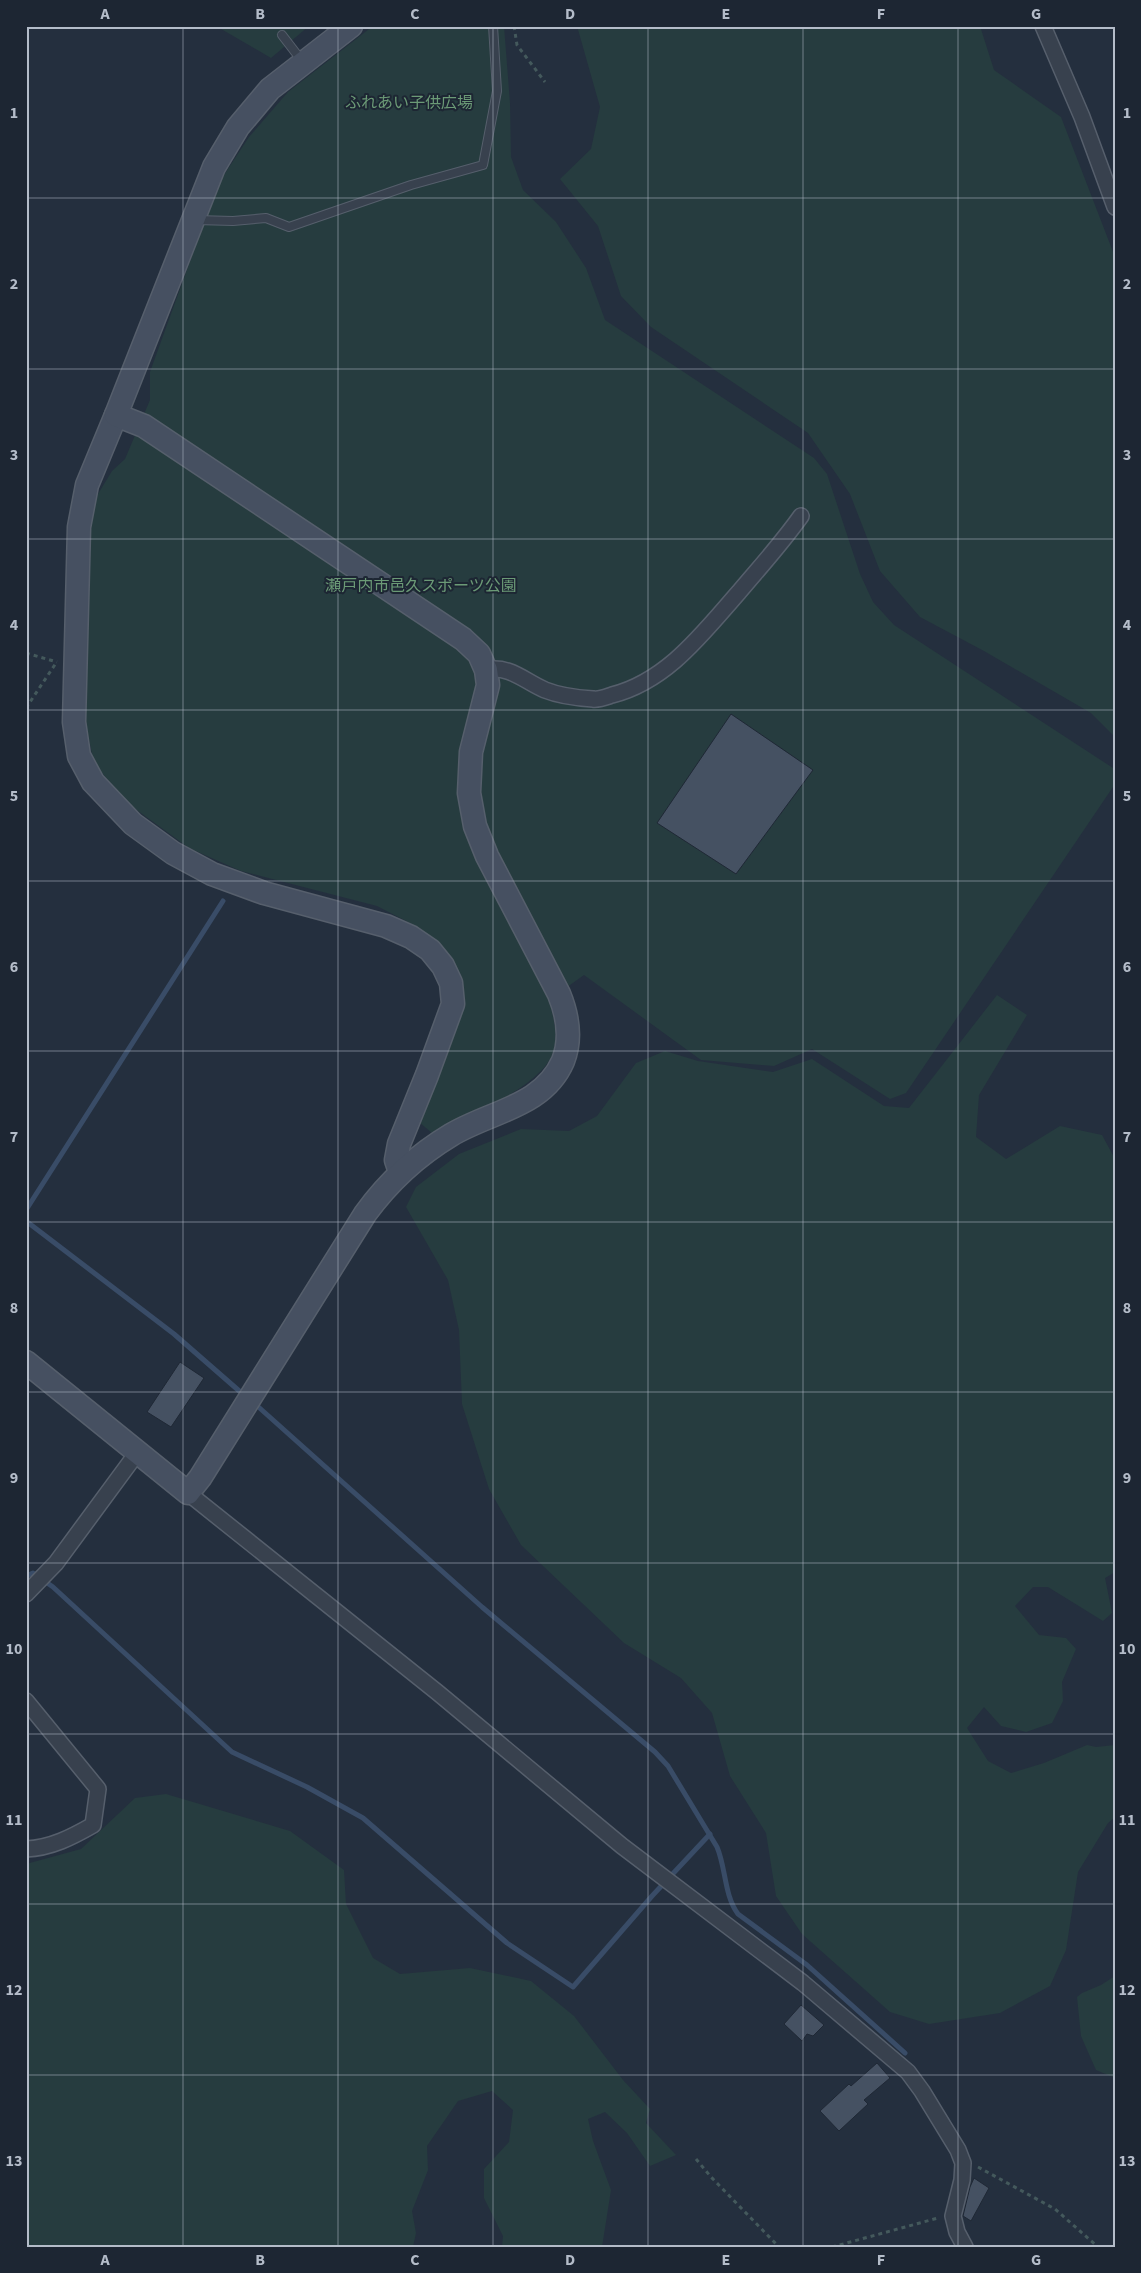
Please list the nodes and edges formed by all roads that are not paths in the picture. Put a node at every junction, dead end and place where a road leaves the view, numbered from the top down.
1 (350, 26) edge
2 (493, 26) edge
3 (1043, 26) edge
4 (282, 35) dead end
5 (304, 63) junction
6 (1115, 207) edge
7 (193, 220) junction
8 (116, 416) junction
9 (801, 516) dead end
10 (486, 670) junction
11 (400, 1172) junction
12 (26, 1362) edge
13 (137, 1453) junction
14 (188, 1493) junction
15 (26, 1594) edge
16 (26, 1701) edge
17 (26, 1835) edge
18 (32, 1849) edge
19 (965, 2247) edge

1 - 5 street
2 - 7 lane
3 - 6 street
4 - 5 lane
5 - 7 street
7 - 8 street
8 - 10 street
8 - 11 street
9 - 10 street
10 - 11 street
11 - 14 street
12 - 13 street
13 - 14 street
13 - 15 street
14 - 19 street
16 - 18 street
17 - 18 street

